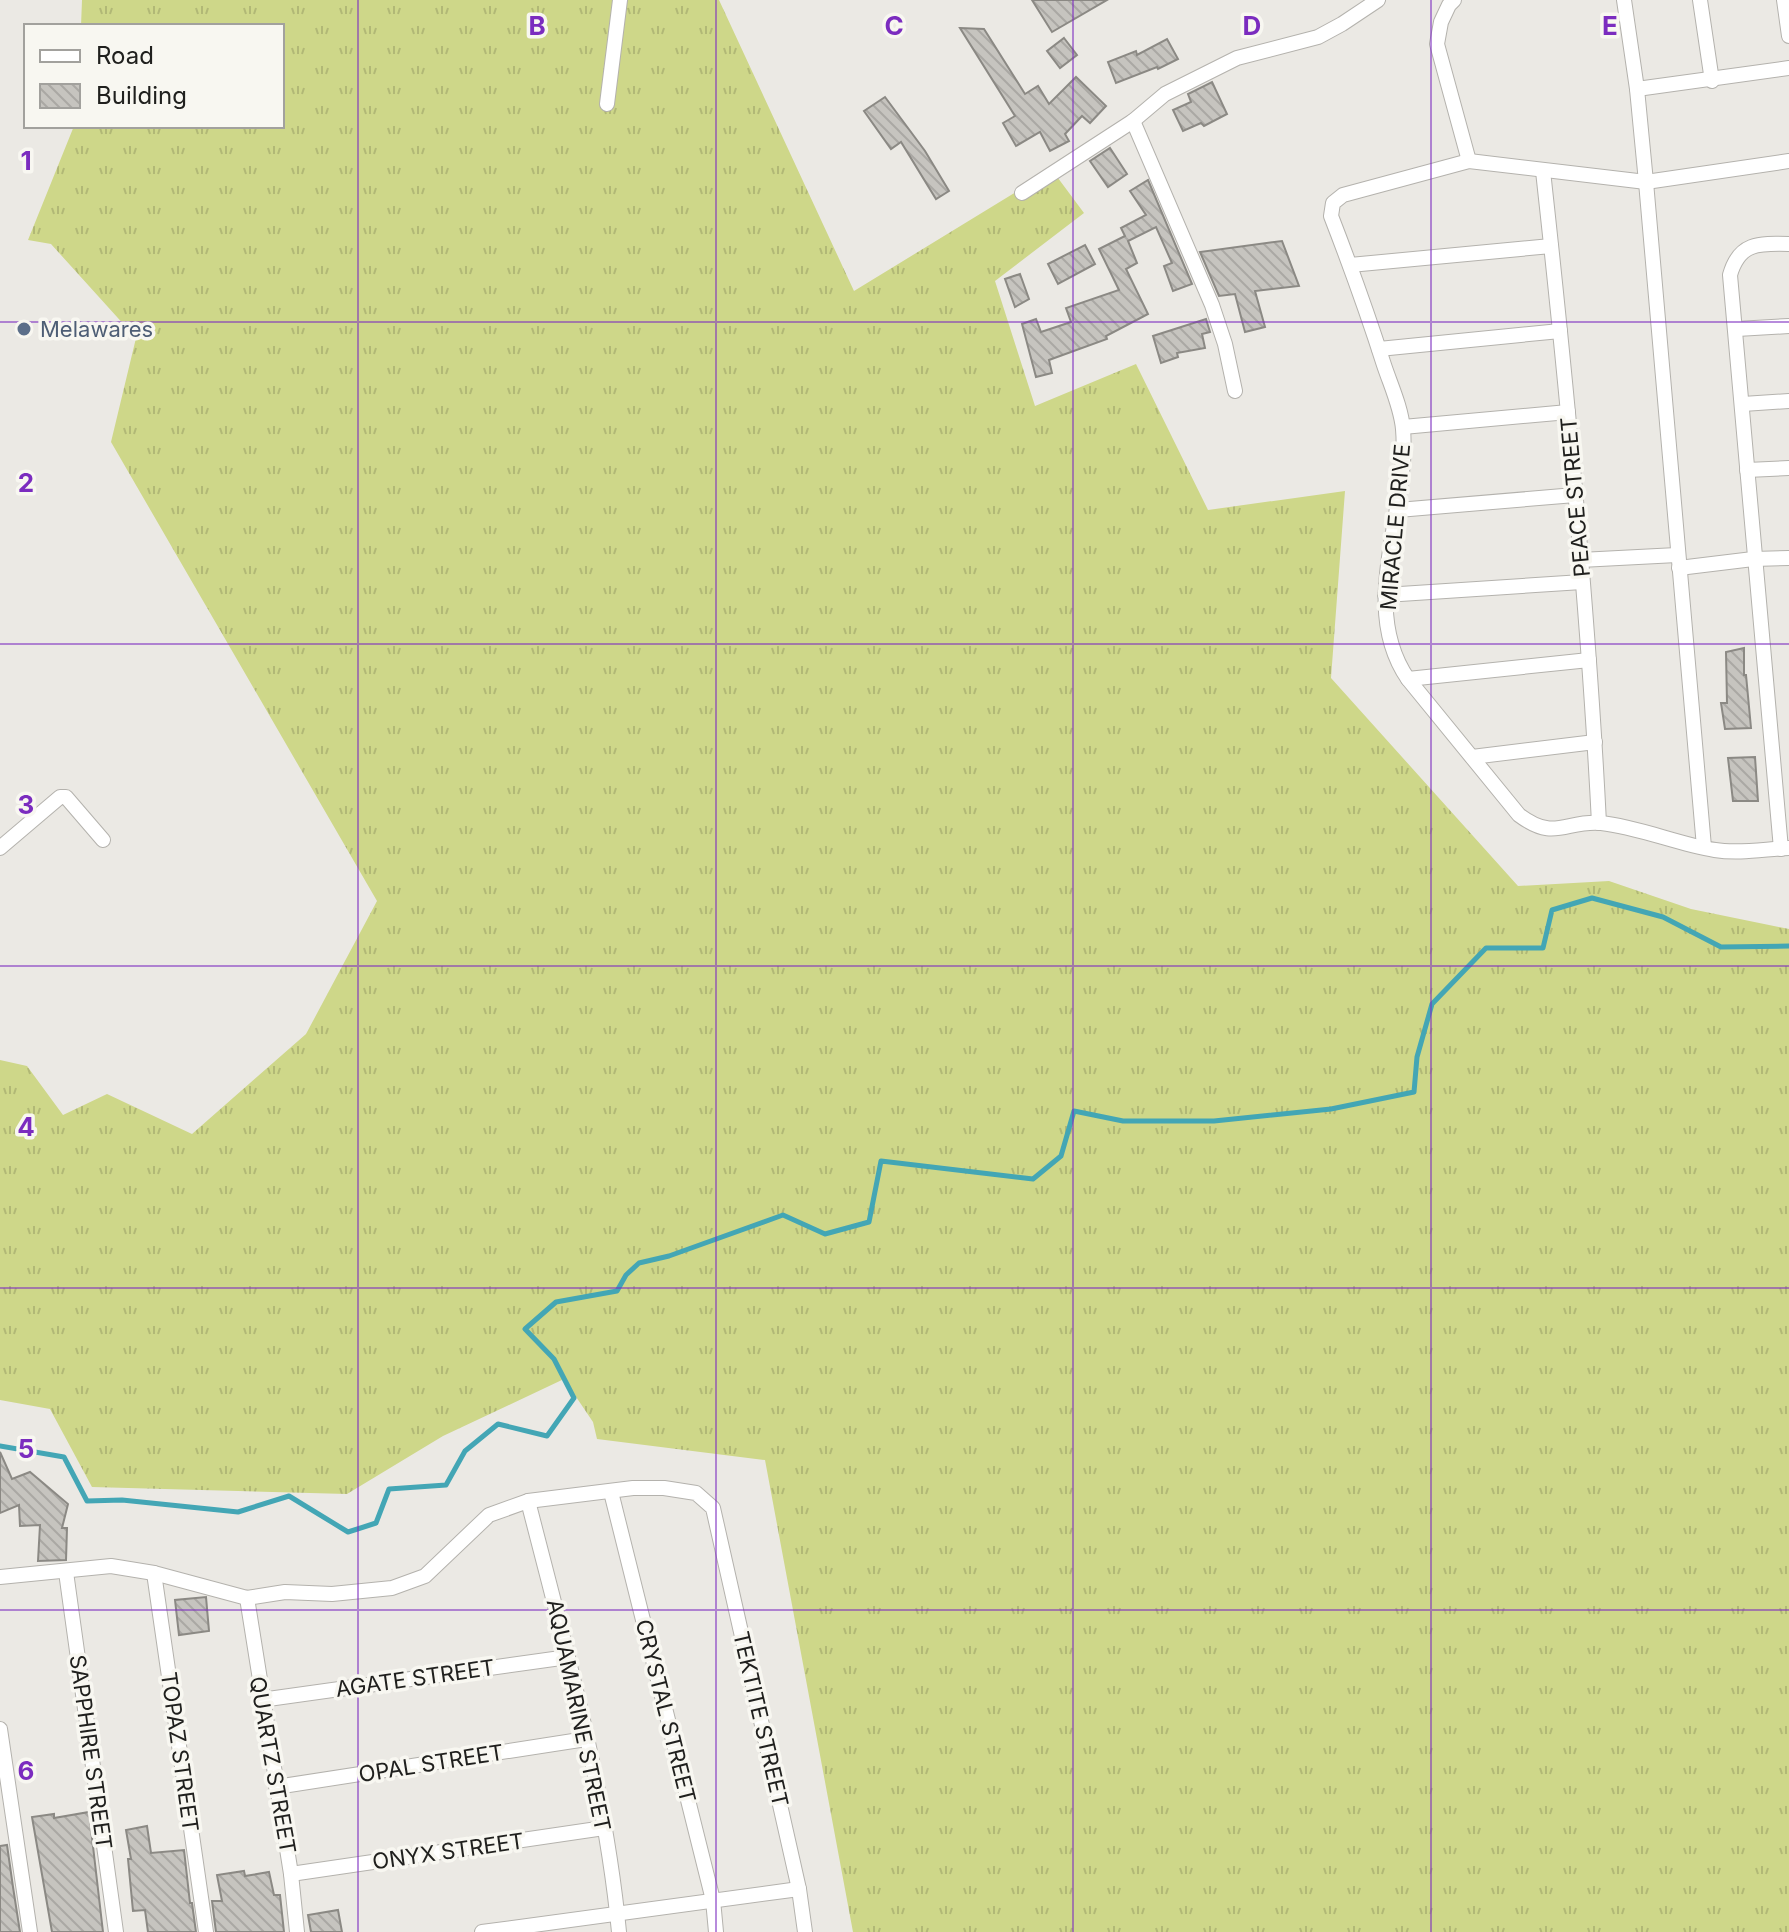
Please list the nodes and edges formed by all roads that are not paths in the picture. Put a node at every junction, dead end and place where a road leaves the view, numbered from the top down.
1 (620, 0) edge
2 (1378, 0) edge
3 (1454, 0) edge
4 (1624, 0) edge
5 (1700, 0) edge
6 (1784, 0) edge
7 (1789, 36) edge
8 (1789, 68) edge
9 (1712, 81) junction
10 (1637, 89) junction
11 (607, 104) dead end
12 (1133, 121) junction
13 (1469, 161) junction
14 (1789, 161) edge
15 (1543, 171) junction
16 (1646, 182) junction
17 (1022, 193) dead end
18 (1789, 244) edge
19 (1551, 246) junction
20 (1350, 265) junction
21 (1789, 326) edge
22 (1737, 329) junction
23 (1560, 331) junction
24 (1379, 349) junction
25 (1235, 391) dead end
26 (1789, 401) edge
27 (1743, 404) junction
28 (1568, 412) junction
29 (1403, 427) junction
30 (1789, 468) edge
31 (1747, 470) junction
32 (1575, 495) junction
33 (1398, 510) junction
34 (1789, 558) edge
35 (1753, 559) junction
36 (1580, 560) junction
37 (1678, 561) junction
38 (1582, 582) junction
39 (1385, 595) junction
40 (1589, 660) junction
41 (1408, 679) junction
42 (1595, 742) junction
43 (1472, 757) junction
44 (1599, 823) junction
45 (103, 840) dead end
46 (1704, 847) junction
47 (0, 848) edge
48 (1785, 848) edge
49 (611, 1492) junction
50 (528, 1501) junction
51 (66, 1572) junction
52 (154, 1573) junction
53 (0, 1577) edge
54 (247, 1598) junction
55 (568, 1657) junction
56 (261, 1700) junction
57 (0, 1729) edge
58 (586, 1739) junction
59 (276, 1787) junction
60 (604, 1828) junction
61 (291, 1874) junction
62 (799, 1889) junction
63 (713, 1900) junction
64 (617, 1914) junction
65 (30, 1932) edge
66 (116, 1932) edge
67 (206, 1932) edge
68 (297, 1932) edge
69 (482, 1932) edge
70 (619, 1932) edge
71 (716, 1932) edge
72 (805, 1932) edge

1 - 11 street
2 - 12 street
3 - 13 street
4 - 10 street
5 - 9 street
6 - 7 street
8 - 9 street
9 - 10 street
10 - 16 street
12 - 17 street
12 - 25 street
13 - 15 street, MIRACLE DRIVE
13 - 20 street, MIRACLE DRIVE
14 - 16 street, MIRACLE DRIVE
15 - 16 street, MIRACLE DRIVE
15 - 19 street, PEACE STREET
16 - 37 street
18 - 22 street
19 - 20 street
19 - 23 street, PEACE STREET
20 - 24 street, MIRACLE DRIVE
21 - 22 street
22 - 27 street
23 - 24 street
23 - 28 street, PEACE STREET
24 - 29 street, MIRACLE DRIVE
26 - 27 street
27 - 31 street
28 - 29 street
28 - 32 street, PEACE STREET
29 - 33 street, MIRACLE DRIVE
30 - 31 street
31 - 35 street
32 - 33 street
32 - 36 street, PEACE STREET
33 - 39 street, MIRACLE DRIVE
34 - 35 street
35 - 37 street
35 - 48 street
36 - 37 street
36 - 38 street, PEACE STREET
37 - 46 street
38 - 39 street
38 - 40 street, PEACE STREET
39 - 41 street, MIRACLE DRIVE
40 - 41 street
40 - 42 street, PEACE STREET
41 - 43 street, MIRACLE DRIVE
42 - 43 street
42 - 44 street, PEACE STREET
43 - 44 street, MIRACLE DRIVE
44 - 46 street, MIRACLE DRIVE
45 - 47 street
46 - 48 street, MIRACLE DRIVE
49 - 50 street
49 - 62 street, TEKTITE STREET
49 - 63 street, CRYSTAL STREET
50 - 54 street
50 - 55 street, AQUAMARINE STREET
51 - 52 street
51 - 53 street
51 - 66 street, SAPPHIRE STREET
52 - 54 street
52 - 67 street, TOPAZ STREET
54 - 56 street, QUARTZ STREET
55 - 56 street, AGATE STREET
55 - 58 street, AQUAMARINE STREET
56 - 59 street, QUARTZ STREET
57 - 65 street
58 - 59 street, OPAL STREET
58 - 60 street, AQUAMARINE STREET
59 - 61 street, QUARTZ STREET
60 - 61 street, ONYX STREET
60 - 64 street, AQUAMARINE STREET
61 - 68 street, QUARTZ STREET
62 - 63 street
62 - 72 street, TEKTITE STREET
63 - 64 street
63 - 71 street, CRYSTAL STREET
64 - 69 street
64 - 70 street, AQUAMARINE STREET

